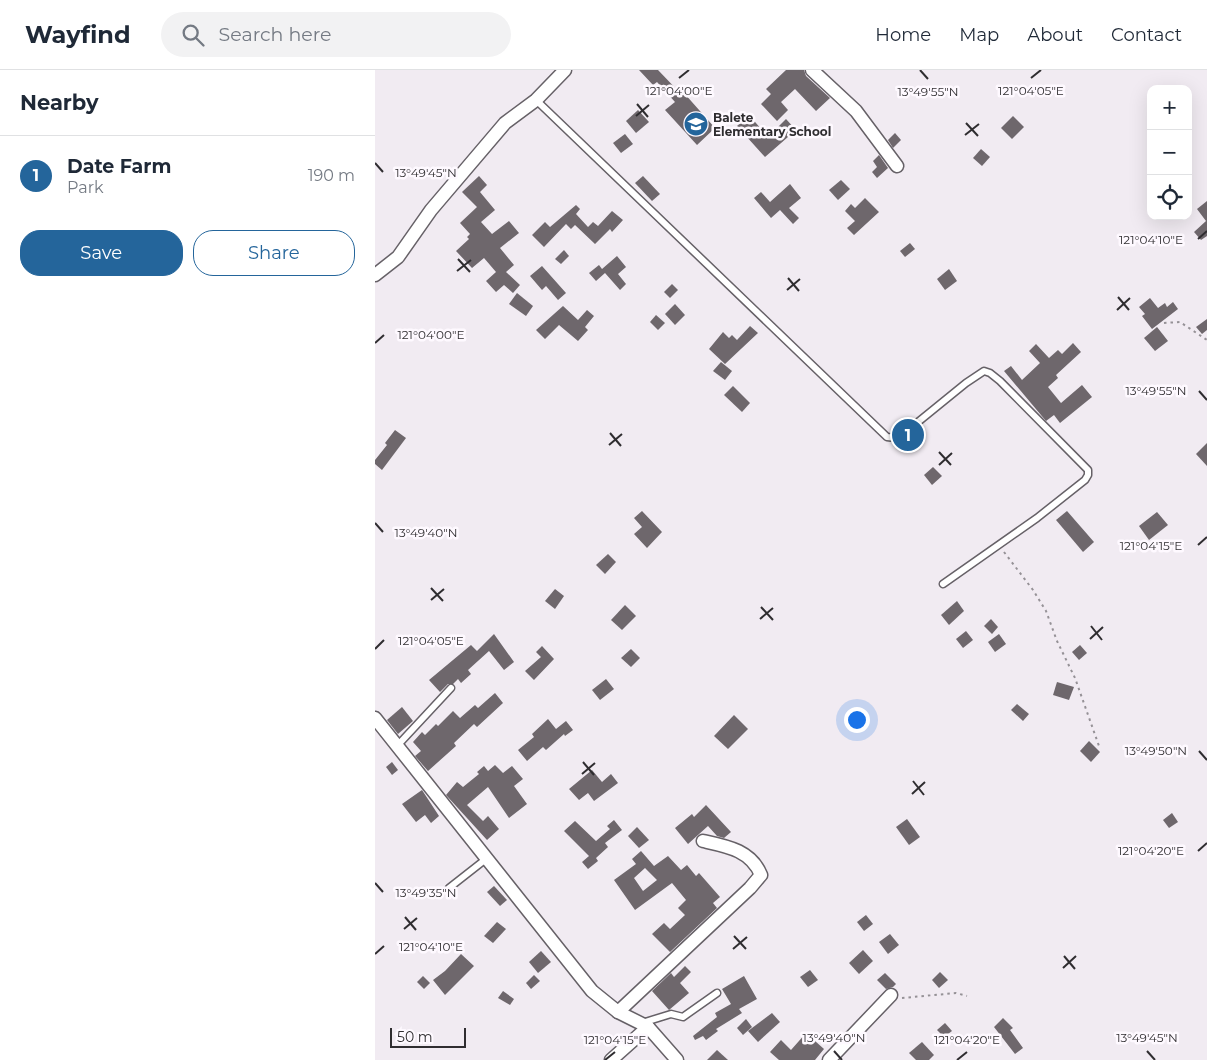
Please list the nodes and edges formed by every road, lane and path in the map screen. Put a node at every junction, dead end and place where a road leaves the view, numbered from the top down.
1 (565, 70) edge
2 (812, 70) edge
3 (536, 100) junction
4 (897, 166) dead end
5 (375, 276) edge
6 (1164, 322) dead end
7 (1207, 340) edge
8 (998, 545) junction
9 (943, 584) dead end
10 (451, 688) dead end
11 (375, 718) edge
12 (1099, 746) dead end
13 (396, 747) junction
14 (703, 841) dead end
15 (486, 859) junction
16 (449, 888) dead end
17 (717, 994) dead end
18 (967, 996) dead end
19 (888, 998) joint
20 (618, 1012) junction
21 (645, 1025) junction
22 (611, 1060) edge
23 (677, 1060) edge
24 (829, 1060) edge

1 - 3 street
2 - 4 street
3 - 5 street
3 - 8 lane
6 - 7 path
8 - 9 lane
8 - 12 path
10 - 13 lane
11 - 13 street
13 - 15 street
14 - 20 street
15 - 16 lane
15 - 20 street
17 - 21 lane
18 - 19 path
19 - 24 street
20 - 21 street
21 - 22 street
21 - 23 street

